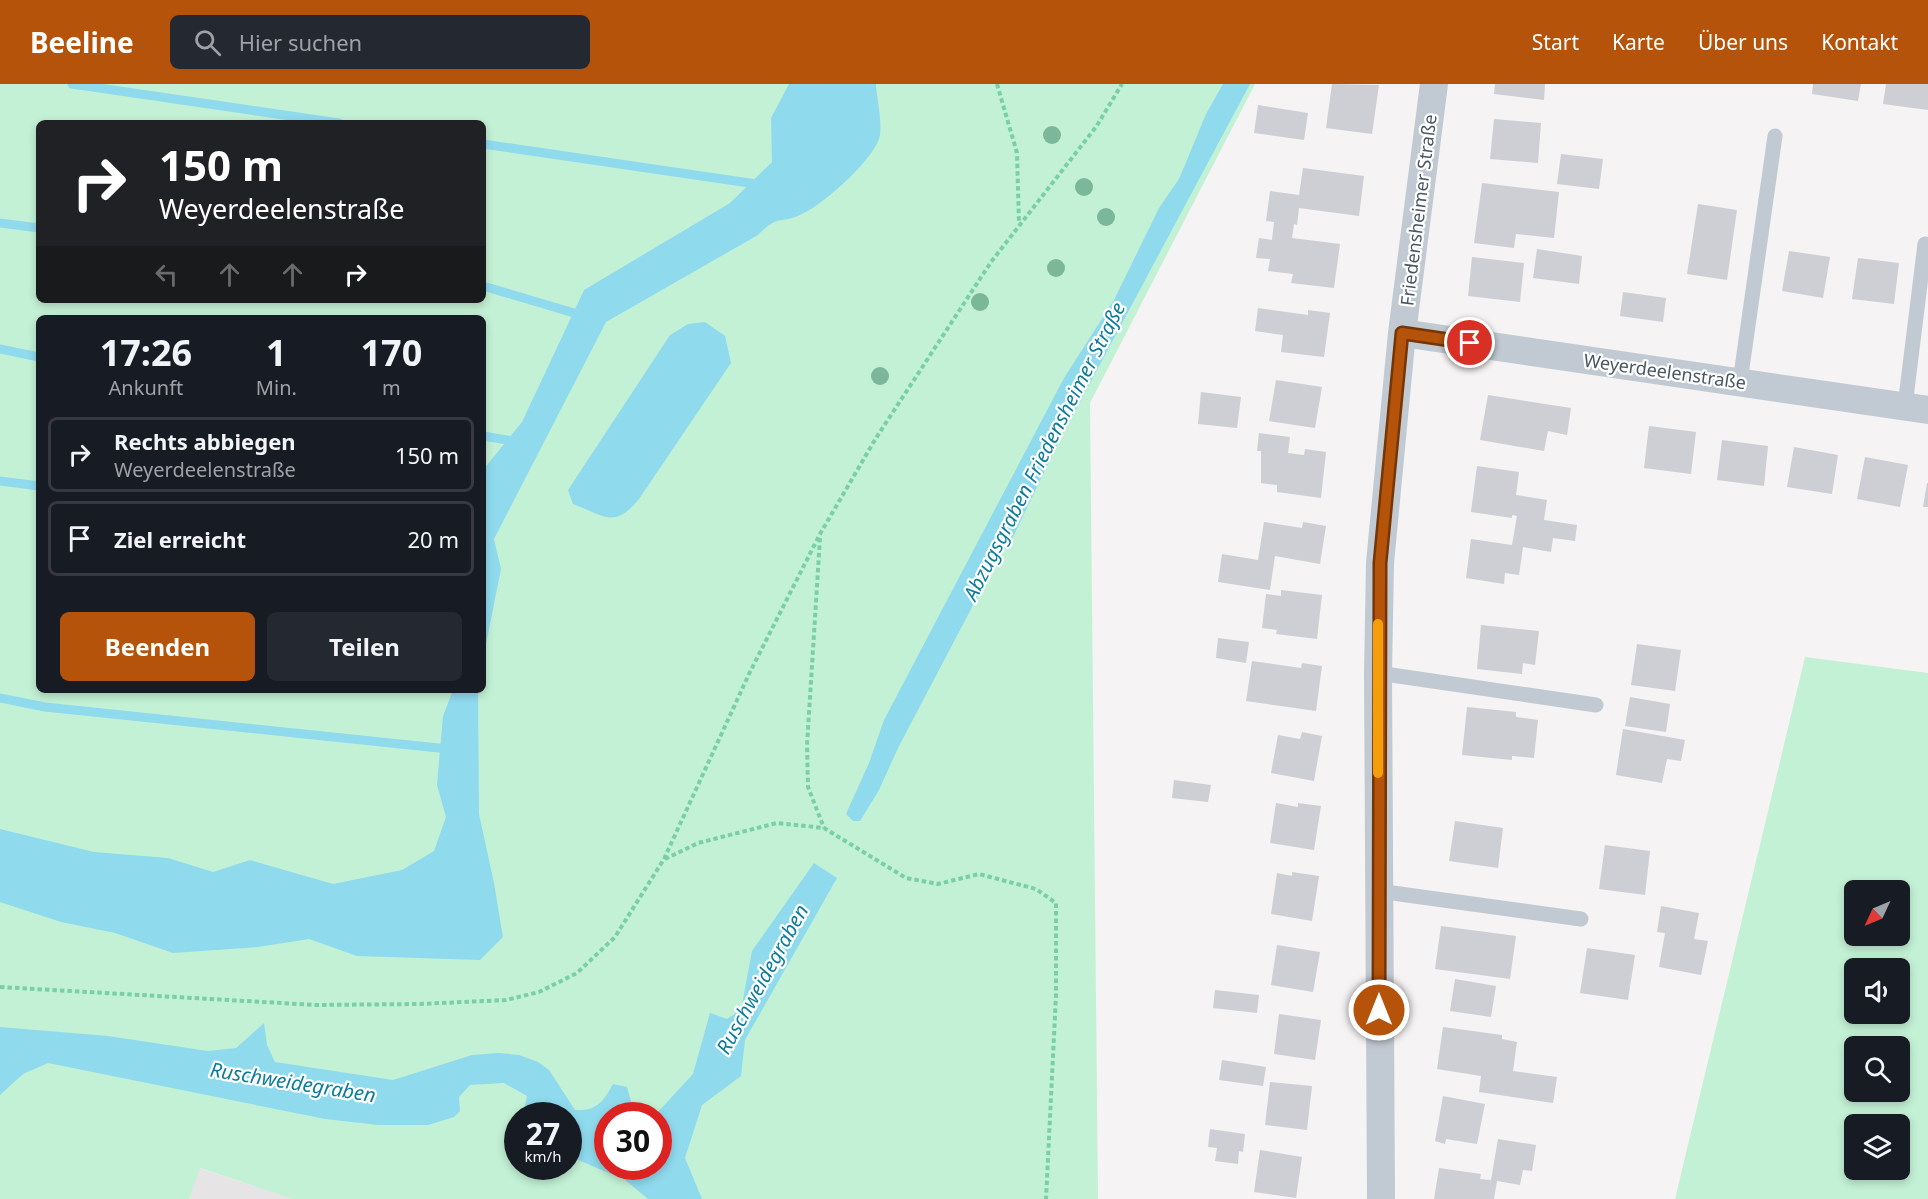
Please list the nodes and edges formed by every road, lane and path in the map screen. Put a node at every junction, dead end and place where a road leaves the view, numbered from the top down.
1 (997, 84) edge
2 (1122, 84) edge
3 (1434, 84) edge
4 (1775, 136) dead end
5 (1019, 225) junction
6 (1925, 244) dead end
7 (1402, 333) junction
8 (1740, 382) junction
9 (1917, 408) edge
10 (820, 534) junction
11 (1378, 673) junction
12 (1596, 705) dead end
13 (824, 828) junction
14 (664, 859) junction
15 (1378, 891) junction
16 (1581, 919) dead end
17 (0, 987) edge
18 (1046, 1199) edge
19 (1381, 1199) edge

1 - 5 path
2 - 5 path
3 - 7 street, Friedensheimer Straße
4 - 8 lane
5 - 10 path
6 - 9 lane
7 - 8 street, Weyerdeelenstraße
7 - 11 street, Friedensheimer Straße
8 - 9 street, Weyerdeelenstraße
10 - 13 path
10 - 14 path
11 - 12 lane
11 - 15 street, Friedensheimer Straße
13 - 14 path
13 - 18 path
14 - 17 path
15 - 16 lane
15 - 19 street, Friedensheimer Straße

